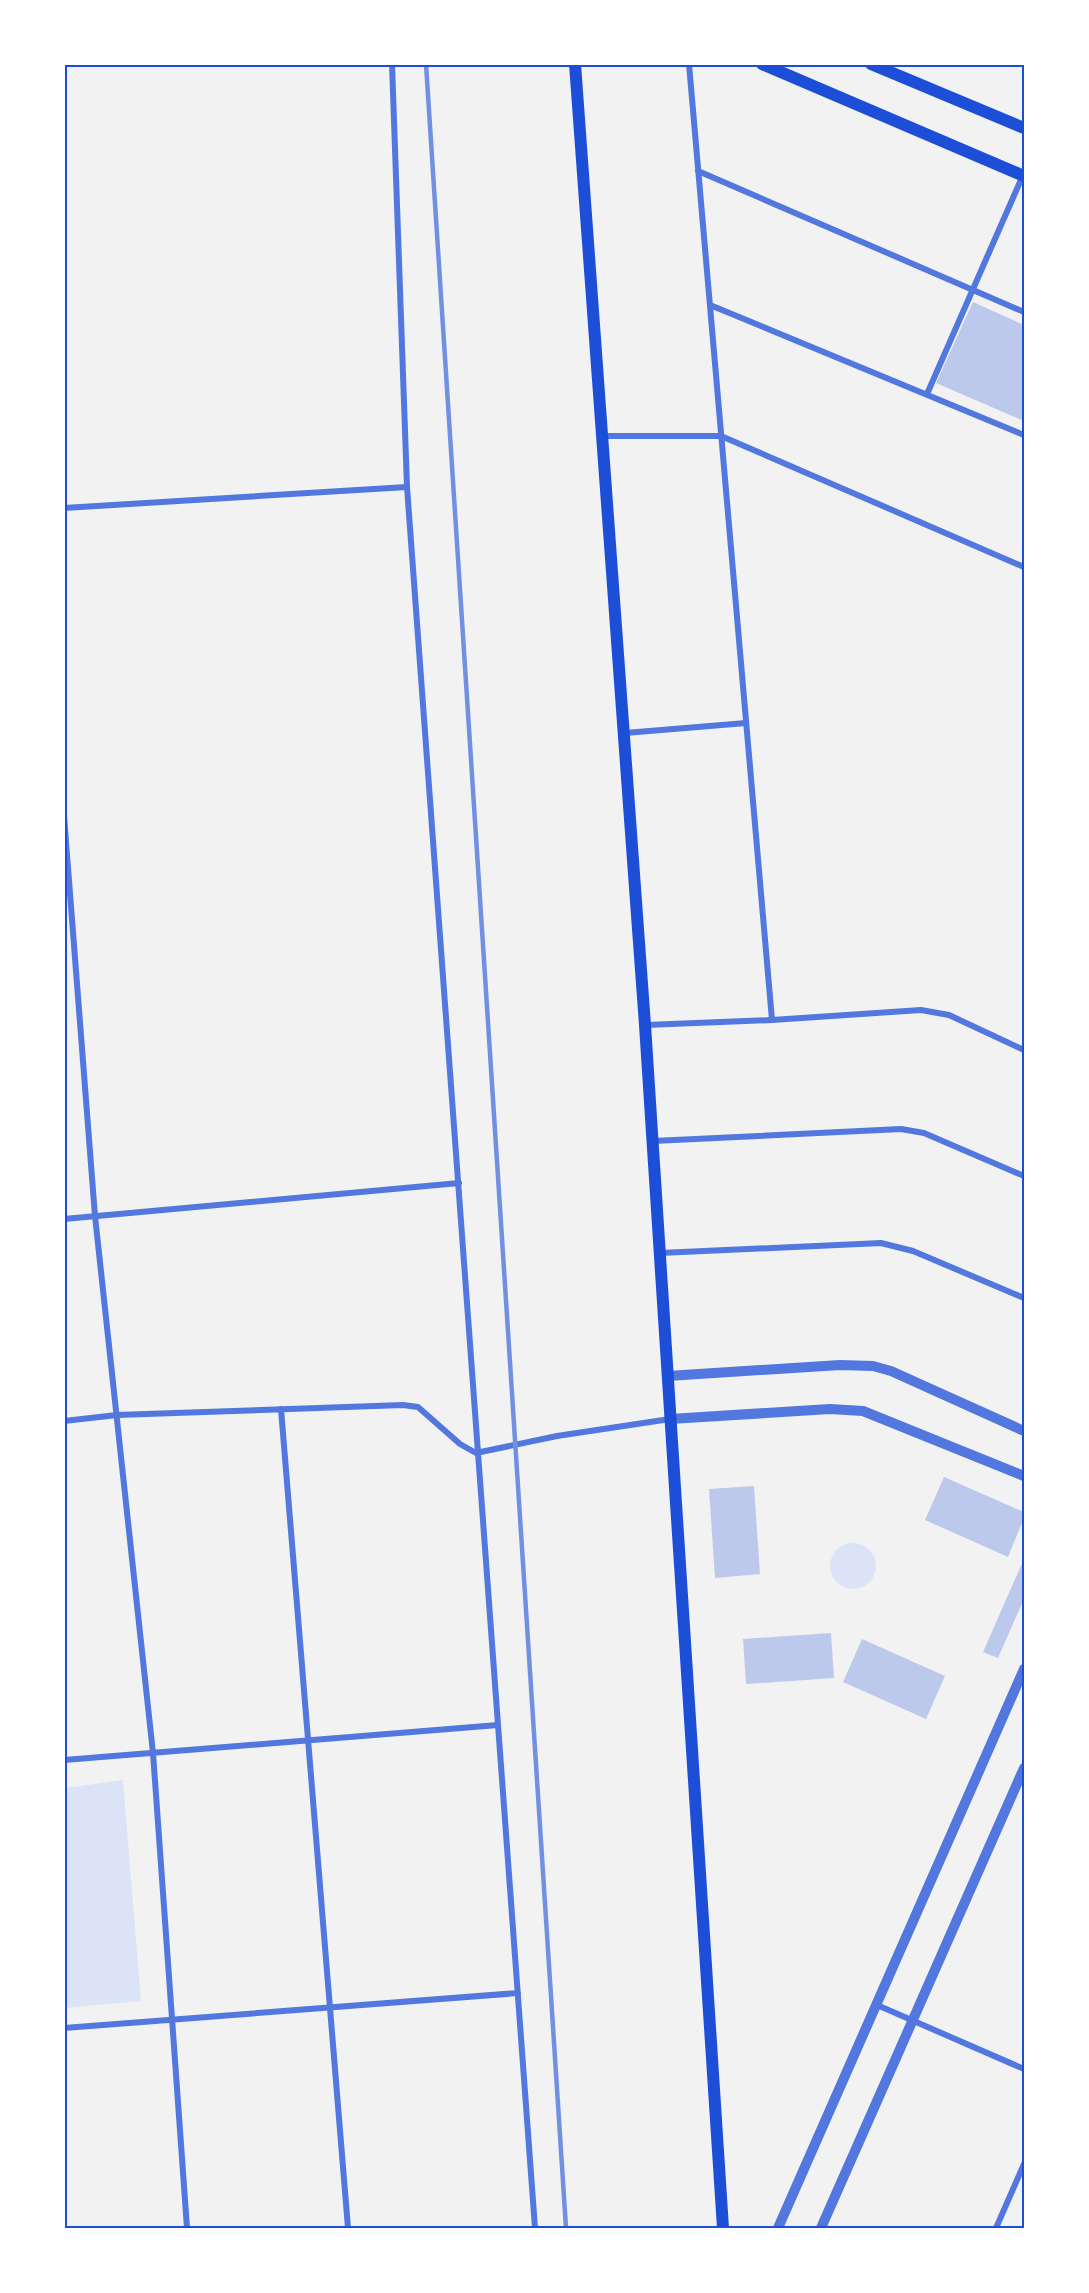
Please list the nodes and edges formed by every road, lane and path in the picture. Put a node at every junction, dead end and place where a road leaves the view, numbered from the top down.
1 (392, 64) edge
2 (576, 64) edge
3 (689, 64) edge
4 (762, 64) edge
5 (871, 64) edge
6 (1024, 128) edge
7 (698, 171) junction
8 (1024, 174) edge
9 (973, 289) junction
10 (710, 305) junction
11 (1024, 312) edge
12 (927, 394) junction
13 (1024, 435) edge
14 (603, 436) junction
15 (721, 436) junction
16 (407, 487) junction
17 (64, 508) edge
18 (1024, 567) edge
19 (746, 723) junction
20 (625, 733) junction
21 (64, 816) edge
22 (772, 1020) junction
23 (645, 1025) junction
24 (1024, 1050) edge
25 (653, 1141) junction
26 (1024, 1176) edge
27 (459, 1183) junction
28 (95, 1216) junction
29 (64, 1218) edge
30 (660, 1253) junction
31 (1024, 1298) edge
32 (668, 1376) junction
33 (281, 1409) junction
34 (117, 1415) junction
35 (670, 1419) junction
36 (64, 1421) edge
37 (1024, 1431) edge
38 (476, 1453) junction
39 (1024, 1476) edge
40 (1024, 1669) edge
41 (498, 1725) junction
42 (309, 1740) junction
43 (153, 1753) junction
44 (64, 1760) edge
45 (1024, 1768) edge
46 (518, 1993) junction
47 (877, 2005) junction
48 (329, 2008) junction
49 (172, 2020) junction
50 (913, 2020) junction
51 (64, 2028) edge
52 (1024, 2069) edge
53 (1024, 2164) edge
54 (1022, 2177) edge
55 (187, 2229) edge
56 (348, 2229) edge
57 (535, 2229) edge
58 (723, 2229) edge
59 (778, 2229) edge
60 (821, 2229) edge
61 (996, 2229) edge

1 - 16 street
2 - 14 main road
3 - 7 street
4 - 8 main road
5 - 6 main road
7 - 9 street
7 - 10 street
8 - 9 street
9 - 11 street
9 - 12 street
10 - 12 street
10 - 15 street
12 - 13 street
14 - 15 street
14 - 20 main road
15 - 18 street
15 - 19 street
16 - 17 street
16 - 27 street
19 - 20 street
19 - 22 street
20 - 23 main road
21 - 28 street
22 - 23 street
22 - 24 street
23 - 25 main road
25 - 26 street
25 - 30 main road
27 - 28 street
27 - 38 street
28 - 29 street
28 - 34 street
30 - 31 street
30 - 32 main road
32 - 35 main road
32 - 37 street
33 - 34 street
33 - 38 street
33 - 42 street
34 - 36 street
34 - 43 street
35 - 38 street
35 - 39 street
35 - 58 main road
38 - 41 street
40 - 47 street
41 - 42 street
41 - 46 street
42 - 43 street
42 - 48 street
43 - 44 street
43 - 49 street
45 - 50 street
46 - 48 street
46 - 57 street
47 - 50 street
47 - 59 street
48 - 49 street
48 - 56 street
49 - 51 street
49 - 55 street
50 - 52 street
50 - 60 street
53 - 54 street
54 - 61 street

